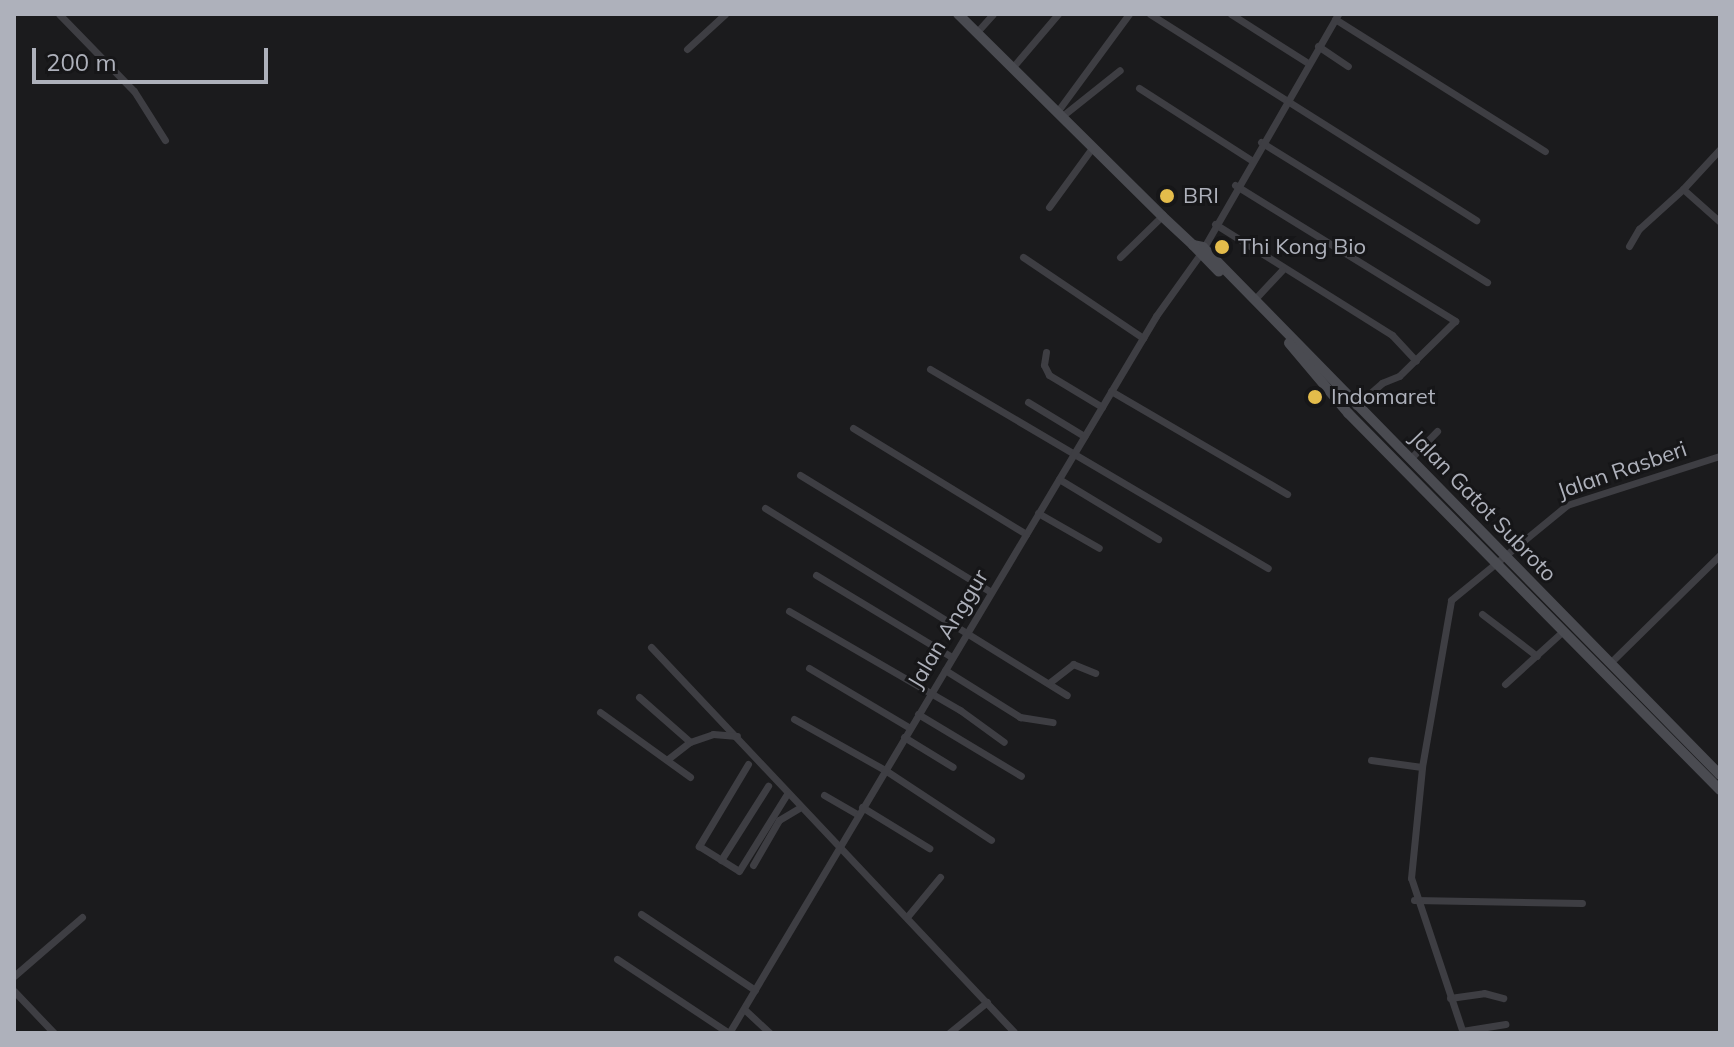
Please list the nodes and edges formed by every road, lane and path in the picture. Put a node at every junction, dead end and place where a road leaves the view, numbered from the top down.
1 (59, 14) edge
2 (725, 14) edge
3 (958, 14) edge
4 (993, 14) edge
5 (1058, 14) edge
6 (1129, 14) edge
7 (1150, 14) edge
8 (1231, 14) edge
9 (1336, 17) edge
10 (976, 33) junction
11 (1318, 46) junction
12 (687, 49) dead end
13 (1308, 63) junction
14 (1348, 66) dead end
15 (1012, 68) junction
16 (1120, 70) dead end
17 (1139, 88) dead end
18 (1287, 100) junction
19 (1059, 114) junction
20 (165, 140) dead end
21 (1261, 142) junction
22 (1092, 148) junction
23 (1720, 149) edge
24 (1545, 151) dead end
25 (1251, 160) junction
26 (1235, 185) junction
27 (1683, 189) junction
28 (1049, 207) dead end
29 (1162, 216) junction
30 (1476, 220) dead end
31 (1720, 222) edge
32 (1215, 224) junction
33 (1629, 246) dead end
34 (1199, 249) junction
35 (1023, 257) dead end
36 (1120, 257) dead end
37 (1282, 270) junction
38 (1487, 282) dead end
39 (1253, 301) junction
40 (1143, 338) junction
41 (1296, 344) junction
42 (1046, 352) dead end
43 (1416, 361) junction
44 (930, 369) dead end
45 (1111, 391) junction
46 (1028, 402) dead end
47 (1102, 407) junction
48 (1352, 409) junction
49 (853, 428) dead end
50 (1437, 431) dead end
51 (1084, 436) junction
52 (1073, 454) junction
53 (1720, 456) edge
54 (1410, 459) junction
55 (800, 475) dead end
56 (1059, 479) junction
57 (1287, 494) dead end
58 (765, 508) dead end
59 (1038, 513) junction
60 (1026, 534) junction
61 (1158, 539) dead end
62 (1099, 548) dead end
63 (1720, 555) edge
64 (1500, 559) junction
65 (1268, 568) dead end
66 (816, 575) dead end
67 (991, 592) junction
68 (789, 611) dead end
69 (1482, 614) dead end
70 (1563, 631) junction
71 (966, 634) junction
72 (651, 647) dead end
73 (1537, 656) junction
74 (952, 657) junction
75 (1610, 663) junction
76 (809, 668) dead end
77 (945, 670) junction
78 (1095, 673) dead end
79 (1049, 683) junction
80 (1505, 684) dead end
81 (930, 694) junction
82 (1067, 695) dead end
83 (639, 697) dead end
84 (600, 712) dead end
85 (918, 714) junction
86 (794, 719) dead end
87 (1053, 722) dead end
88 (910, 728) junction
89 (737, 736) junction
90 (904, 737) junction
91 (690, 742) junction
92 (1004, 742) dead end
93 (668, 759) junction
94 (1371, 760) dead end
95 (748, 764) dead end
96 (953, 767) dead end
97 (1422, 767) junction
98 (885, 770) junction
99 (1720, 775) edge
100 (1021, 776) dead end
101 (690, 777) dead end
102 (768, 786) dead end
103 (1720, 790) edge
104 (787, 794) junction
105 (824, 795) dead end
106 (862, 807) junction
107 (799, 808) junction
108 (858, 815) junction
109 (991, 840) dead end
110 (839, 846) junction
111 (929, 848) dead end
112 (721, 860) junction
113 (753, 865) dead end
114 (940, 877) dead end
115 (1414, 900) junction
116 (1582, 903) dead end
117 (641, 914) dead end
118 (82, 917) dead end
119 (907, 917) junction
120 (617, 959) dead end
121 (14, 976) edge
122 (755, 990) junction
123 (14, 991) edge
124 (1450, 998) junction
125 (1503, 998) dead end
126 (987, 1002) junction
127 (744, 1009) junction
128 (1505, 1024) dead end
129 (1463, 1032) edge
130 (54, 1033) edge
131 (729, 1033) edge
132 (770, 1033) edge
133 (949, 1033) edge
134 (1015, 1033) edge

1 - 20 street
2 - 12 street
3 - 10 main road, Jalan Gatot Subroto
4 - 10 street
5 - 15 street
6 - 19 street
7 - 18 street
8 - 13 street
9 - 11 street, Jalan Anggur
9 - 24 street
10 - 15 main road, Jalan Gatot Subroto
11 - 13 street, Jalan Anggur
11 - 14 street
13 - 18 street, Jalan Anggur
15 - 19 main road, Jalan Gatot Subroto
16 - 19 street
17 - 25 street
18 - 21 street, Jalan Anggur
18 - 30 street
19 - 22 main road, Jalan Gatot Subroto
21 - 25 street, Jalan Anggur
21 - 38 street
22 - 28 street
22 - 29 main road, Jalan Gatot Subroto
23 - 27 street
25 - 26 street, Jalan Anggur
26 - 32 street, Jalan Anggur
26 - 43 street
27 - 31 street
27 - 33 street
29 - 34 main road, Jalan Gatot Subroto
29 - 36 street
32 - 34 street, Jalan Anggur
32 - 37 street
34 - 39 main road, Jalan Gatot Subroto
34 - 40 street, Jalan Anggur
34 - 41 main road
35 - 40 street
37 - 39 street
37 - 43 street
39 - 41 main road, Jalan Gatot Subroto
40 - 45 street, Jalan Anggur
41 - 48 main road, Jalan Gatot Subroto
42 - 47 street
43 - 48 street
44 - 52 street
45 - 47 street, Jalan Anggur
45 - 57 street
46 - 51 street
47 - 51 street, Jalan Anggur
48 - 54 main road, Jalan Gatot Subroto
48 - 64 main road
49 - 60 street
50 - 54 street
51 - 52 street, Jalan Anggur
52 - 56 street, Jalan Anggur
52 - 65 street
53 - 64 street, Jalan Rasberi
54 - 64 main road, Jalan Gatot Subroto
55 - 67 street
56 - 59 street, Jalan Anggur
56 - 61 street
58 - 71 street
59 - 60 street, Jalan Anggur
59 - 62 street
60 - 67 street, Jalan Anggur
63 - 75 street
64 - 70 main road
64 - 75 main road, Jalan Gatot Subroto
64 - 97 street, Jalan Rasberi
66 - 74 street
67 - 71 street, Jalan Anggur
68 - 81 street
69 - 73 street
70 - 73 street
70 - 103 main road
71 - 74 street, Jalan Anggur
71 - 79 street
72 - 89 street
73 - 80 street
74 - 77 street, Jalan Anggur
75 - 99 main road, Jalan Gatot Subroto
76 - 88 street
77 - 81 street, Jalan Anggur
77 - 87 street
78 - 79 street
79 - 82 street
81 - 85 street, Jalan Anggur
81 - 92 street
83 - 91 street
84 - 93 street
85 - 88 street, Jalan Anggur
85 - 100 street
86 - 98 street
88 - 90 street, Jalan Anggur
89 - 91 street
89 - 104 street
90 - 96 street
90 - 98 street, Jalan Anggur
91 - 93 street
93 - 101 street
94 - 97 street
95 - 112 street
97 - 115 street, Jalan Rasberi
98 - 106 street, Jalan Anggur
98 - 109 street
102 - 112 street
104 - 107 street
104 - 112 street
105 - 108 street
106 - 108 street, Jalan Anggur
106 - 111 street
107 - 110 street
107 - 113 street
108 - 110 street, Jalan Anggur
110 - 119 street
110 - 122 street, Jalan Anggur
114 - 119 street
115 - 116 street
115 - 124 street, Jalan Rasberi
117 - 122 street
118 - 121 street
119 - 126 street
120 - 131 street
122 - 127 street, Jalan Anggur
123 - 130 street
124 - 125 street
124 - 129 street, Jalan Rasberi
126 - 133 street
126 - 134 street
127 - 131 street, Jalan Anggur
127 - 132 street
128 - 129 street

